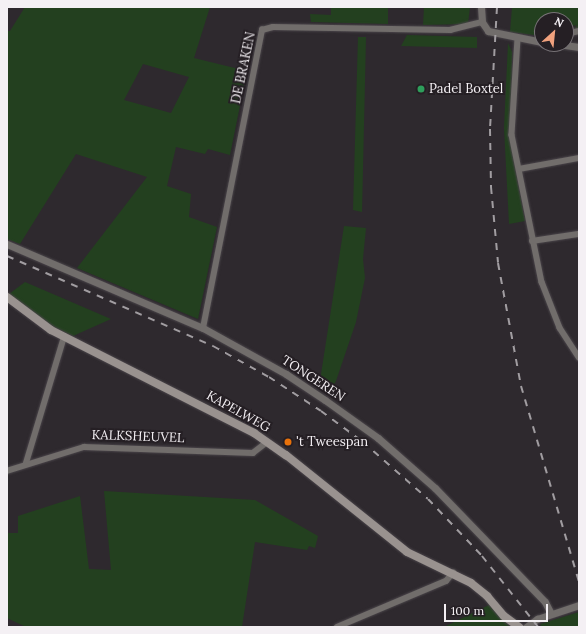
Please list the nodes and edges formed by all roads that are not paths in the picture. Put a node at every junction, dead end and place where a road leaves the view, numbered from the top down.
1 (481, 7) edge
2 (482, 22) junction
3 (518, 39) junction
4 (534, 41) edge
5 (579, 158) edge
6 (519, 169) junction
7 (579, 234) edge
8 (532, 241) junction
9 (7, 244) edge
10 (7, 297) edge
11 (203, 328) junction
12 (64, 337) junction
13 (579, 357) edge
14 (267, 442) junction
15 (26, 463) junction
16 (7, 471) edge
17 (453, 573) junction
18 (579, 605) edge
19 (551, 614) junction
20 (337, 627) edge
21 (519, 627) edge
22 (526, 627) edge

1 - 2 street
2 - 3 street
2 - 11 street, DE BRAKEN
3 - 4 street
3 - 6 street
5 - 6 street
6 - 8 street
7 - 8 street
8 - 13 street
9 - 11 street, TONGEREN
10 - 12 main road, KAPELWEG
11 - 19 street, TONGEREN
12 - 14 main road, KAPELWEG
12 - 15 street
14 - 15 street, KALKSHEUVEL
14 - 17 main road, KAPELWEG
15 - 16 street, KALKSHEUVEL
17 - 20 street
17 - 21 main road, KAPELWEG
18 - 19 street
19 - 22 street

